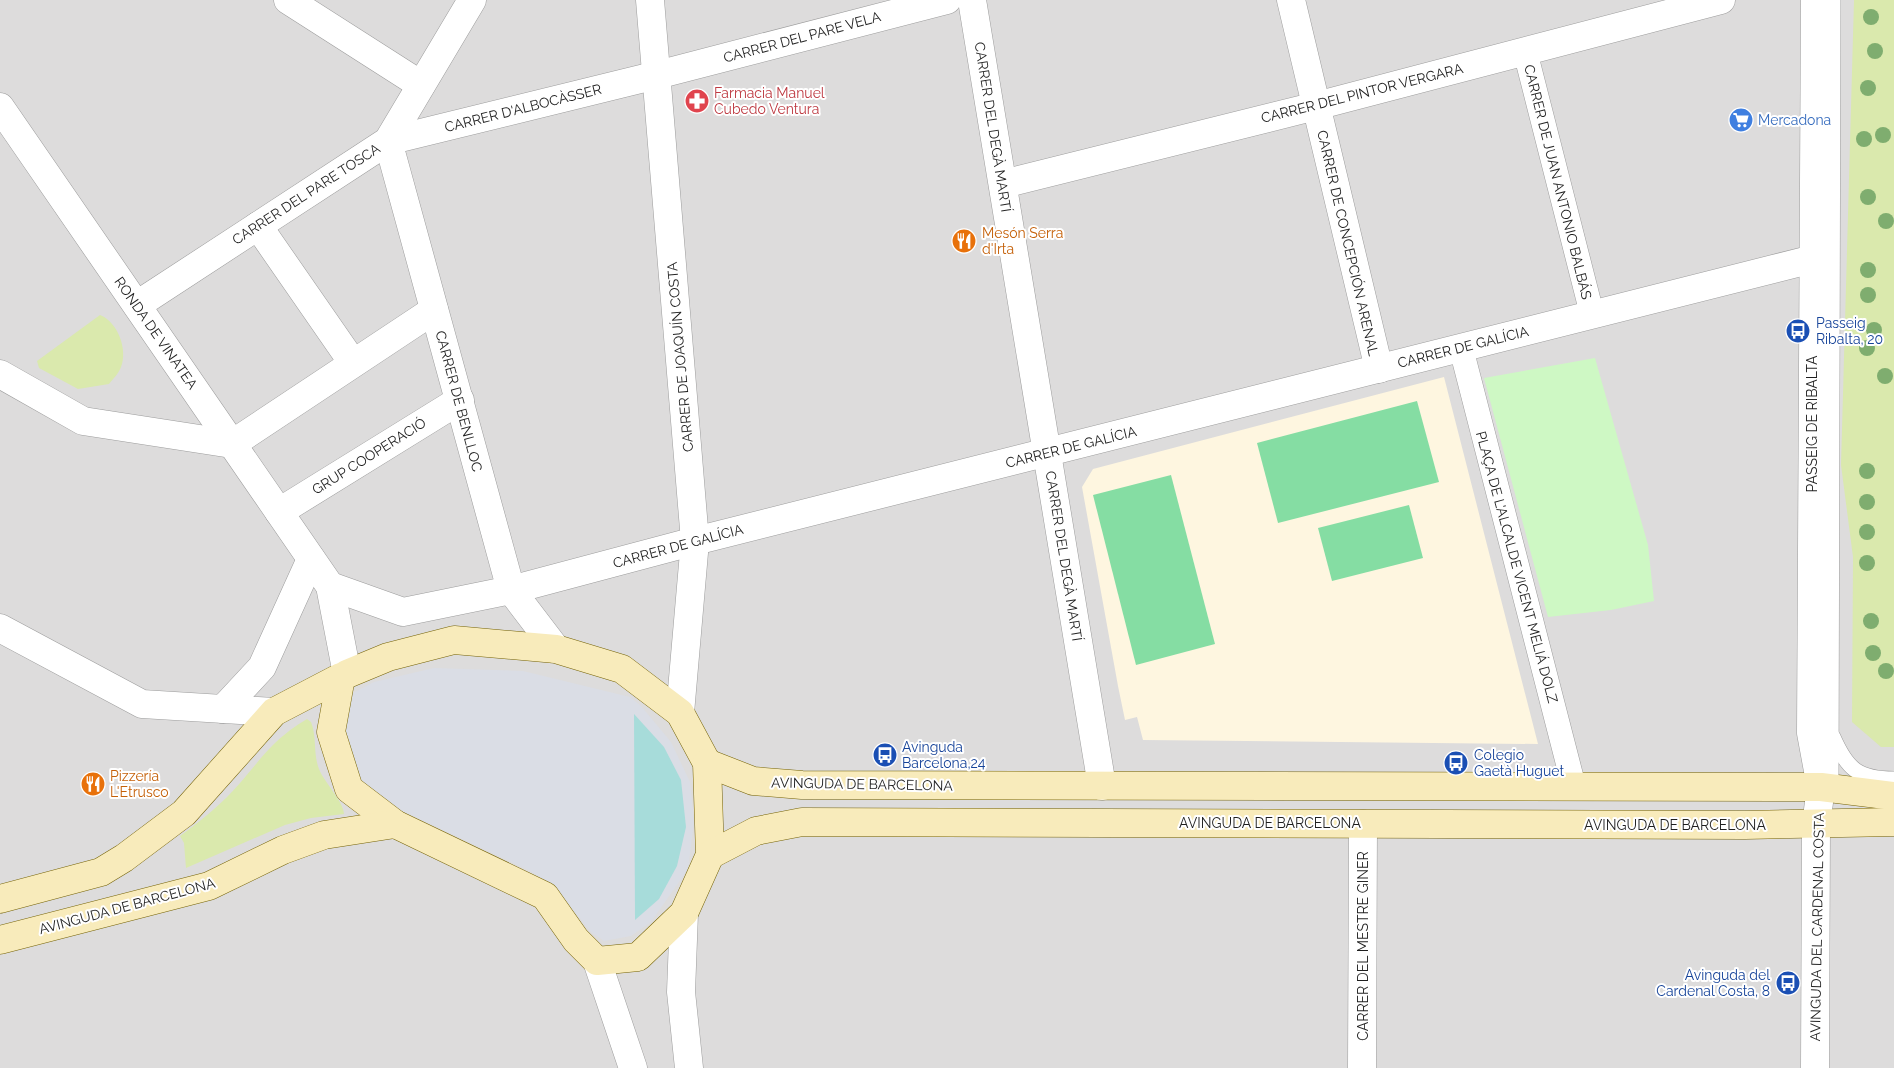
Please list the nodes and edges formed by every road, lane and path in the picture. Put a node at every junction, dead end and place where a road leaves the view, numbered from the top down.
1 (288, 0) edge
2 (472, 0) edge
3 (650, 0) edge
4 (947, 0) edge
5 (972, 0) edge
6 (1291, 0) edge
7 (1721, 0) edge
8 (1814, 0) edge
9 (1833, 0) edge
10 (1525, 51) junction
11 (658, 75) junction
12 (421, 85) junction
13 (1316, 106) junction
14 (0, 107) edge
15 (388, 141) junction
16 (1002, 184) junction
17 (258, 226) junction
18 (1813, 259) junction
19 (137, 305) junction
20 (434, 310) junction
21 (1592, 314) junction
22 (1461, 348) junction
23 (353, 363) junction
24 (1379, 369) junction
25 (0, 374) edge
26 (460, 400) junction
27 (232, 444) junction
28 (1047, 453) junction
29 (279, 512) junction
30 (695, 541) junction
31 (311, 558) junction
32 (330, 586) junction
33 (511, 590) junction
34 (0, 628) edge
35 (556, 649) junction
36 (344, 676) junction
37 (223, 710) junction
38 (274, 712) junction
39 (680, 713) junction
40 (1831, 734) junction
41 (707, 764) junction
42 (1894, 779) edge
43 (1102, 786) junction
44 (1574, 787) junction
45 (1826, 788) junction
46 (1894, 796) edge
47 (1894, 822) edge
48 (395, 824) junction
49 (1363, 824) junction
50 (1826, 825) junction
51 (1894, 834) edge
52 (710, 855) junction
53 (0, 899) edge
54 (684, 913) junction
55 (0, 940) edge
56 (597, 961) junction
57 (633, 1068) edge
58 (689, 1068) edge
59 (1362, 1068) edge
60 (1815, 1068) edge

1 - 12 street
2 - 12 street, CARRER DEL PARE TOSCA
3 - 11 street, CARRER DE JOAQUÍN COSTA
4 - 11 street, CARRER DEL PARE VELA
5 - 16 street, CARRER DEL DEGÀ MARTÍ
6 - 13 street, CARRER DE CONCEPCIÓN ARENAL
7 - 10 street, CARRER DEL PINTOR VERGARA
8 - 18 street, PASSEIG DE RIBALTA
9 - 40 lane, PASSEIG DE RIBALTA
10 - 13 street, CARRER DEL PINTOR VERGARA
10 - 21 street, CARRER DE JUAN ANTONIO BALBÁS
11 - 15 street, CARRER D'ALBOCÀSSER
11 - 30 street, CARRER DE JOAQUÍN COSTA
12 - 15 street, CARRER DEL PARE TOSCA
13 - 16 street, CARRER DEL PINTOR VERGARA
13 - 24 street, CARRER DE CONCEPCIÓN ARENAL
14 - 19 street, RONDA DE VINATEA
15 - 17 street, CARRER DEL PARE TOSCA
15 - 20 street, CARRER DE BENLLOC
16 - 28 street, CARRER DEL DEGÀ MARTÍ
17 - 19 street, CARRER DEL PARE TOSCA
17 - 23 street
18 - 21 street, CARRER DE GALÍCIA
18 - 45 street, PASSEIG DE RIBALTA
19 - 27 street, RONDA DE VINATEA
20 - 23 street
20 - 26 street, CARRER DE BENLLOC
21 - 22 street, CARRER DE GALÍCIA
22 - 24 street, CARRER DE GALÍCIA
22 - 44 street, PLAÇA DE L'ALCALDE VICENT MELIÁ DOLZ
23 - 27 street
24 - 28 street, CARRER DE GALÍCIA
25 - 27 street
26 - 29 street, GRUP COOPERACIÓ
26 - 33 street, CARRER DE BENLLOC
27 - 29 street, RONDA DE VINATEA
28 - 30 street, CARRER DE GALÍCIA
28 - 43 street, CARRER DEL DEGÀ MARTÍ
29 - 31 street, RONDA DE VINATEA
30 - 33 street, CARRER DE GALÍCIA
30 - 39 street, CARRER DE JOAQUÍN COSTA
31 - 32 street, RONDA DE VINATEA
31 - 37 street
32 - 33 street, CARRER DE GALÍCIA
32 - 36 street, RONDA DE VINATEA
33 - 35 street, CARRER DE BENLLOC
34 - 37 street
35 - 36 main road
35 - 39 main road
36 - 38 main road
36 - 48 main road
37 - 38 street
38 - 53 main road
39 - 41 main road
40 - 42 lane
40 - 45 lane
41 - 43 main road, AVINGUDA DE BARCELONA
41 - 52 main road
43 - 44 main road, AVINGUDA DE BARCELONA
44 - 45 main road, AVINGUDA DE BARCELONA
45 - 46 main road, AVINGUDA DE BARCELONA
45 - 50 street, AVINGUDA DEL CARDENAL COSTA
47 - 50 main road, AVINGUDA DE BARCELONA
48 - 55 main road, AVINGUDA DE BARCELONA
48 - 56 main road
49 - 50 main road, AVINGUDA DE BARCELONA
49 - 52 main road, AVINGUDA DE BARCELONA
49 - 59 street, CARRER DEL MESTRE GINER
50 - 51 lane, AVINGUDA DE BARCELONA
50 - 60 street, AVINGUDA DEL CARDENAL COSTA
52 - 54 main road
54 - 56 main road
54 - 58 street
56 - 57 street

